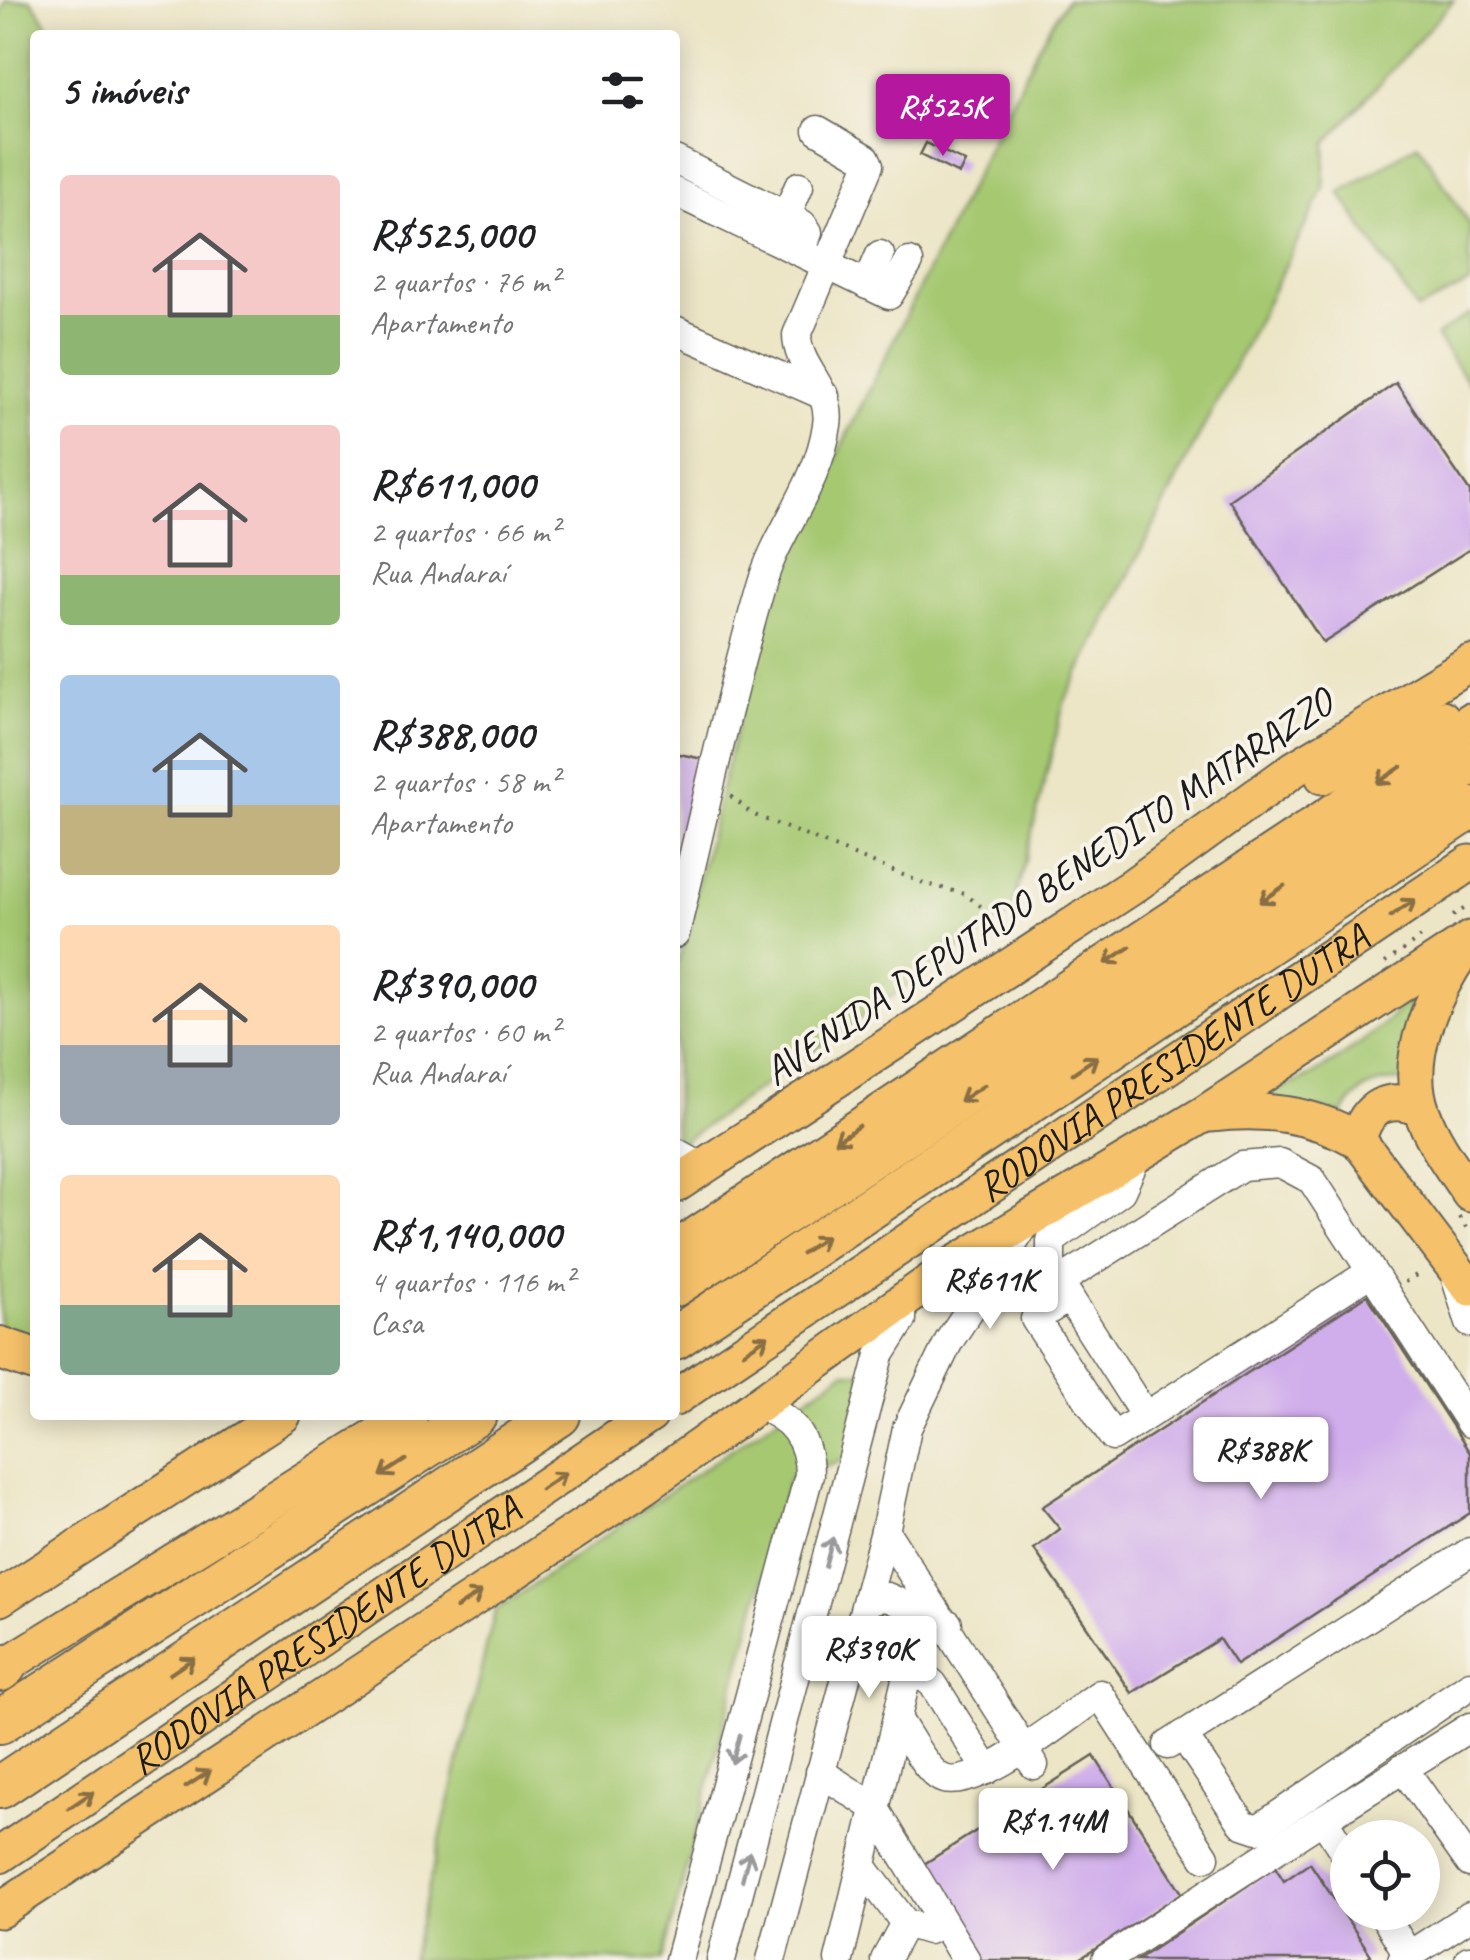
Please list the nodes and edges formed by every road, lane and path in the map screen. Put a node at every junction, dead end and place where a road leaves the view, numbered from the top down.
1 (818, 130) dead end
2 (680, 163) edge
3 (800, 186) dead end
4 (680, 195) edge
5 (786, 216) junction
6 (880, 256) dead end
7 (909, 262) dead end
8 (815, 267) junction
9 (867, 285) junction
10 (680, 332) edge
11 (825, 396) junction
12 (1470, 662) edge
13 (1470, 704) edge
14 (1470, 721) edge
15 (1470, 762) edge
16 (727, 790) dead end
17 (1470, 808) edge
18 (1470, 863) edge
19 (1130, 888) junction
20 (680, 914) edge
21 (996, 929) dead end
22 (1470, 940) edge
23 (1420, 1108) junction
24 (1204, 1114) junction
25 (1358, 1140) junction
26 (1139, 1151) junction
27 (684, 1168) edge
28 (1470, 1194) edge
29 (1032, 1214) junction
30 (680, 1246) edge
31 (1371, 1272) junction
32 (1461, 1274) edge
33 (680, 1283) edge
34 (1064, 1289) junction
35 (902, 1302) junction
36 (1470, 1323) edge
37 (680, 1335) edge
38 (0, 1348) edge
39 (30, 1358) edge
40 (680, 1395) edge
41 (758, 1406) junction
42 (1146, 1416) junction
43 (275, 1420) edge
44 (402, 1420) edge
45 (467, 1420) edge
46 (551, 1420) edge
47 (643, 1420) edge
48 (1470, 1423) edge
49 (885, 1531) junction
50 (1470, 1552) edge
51 (0, 1598) edge
52 (867, 1600) junction
53 (949, 1624) junction
54 (2, 1669) edge
55 (1470, 1685) edge
56 (897, 1719) junction
57 (0, 1722) edge
58 (1470, 1727) edge
59 (1029, 1756) junction
60 (1403, 1768) junction
61 (987, 1770) junction
62 (820, 1772) junction
63 (0, 1787) edge
64 (874, 1808) junction
65 (1323, 1819) junction
66 (1330, 1830) edge
67 (0, 1855) edge
68 (1204, 1858) dead end
69 (1470, 1863) edge
70 (862, 1866) junction
71 (0, 1910) edge
72 (1470, 1916) edge
73 (942, 1922) junction
74 (905, 1923) junction
75 (1391, 1930) edge
76 (1405, 1958) edge
77 (679, 1960) edge
78 (720, 1960) edge
79 (770, 1960) edge
80 (839, 1960) edge
81 (886, 1960) edge
82 (966, 1960) edge
83 (1106, 1960) edge

1 - 8 street
2 - 5 street
3 - 5 street
4 - 8 street
5 - 8 street
6 - 9 street
7 - 9 street
8 - 9 street
8 - 11 street
10 - 11 street
11 - 20 street
12 - 19 main road, AVENIDA DEPUTADO BENEDITO MATARAZZO
13 - 19 main road
14 -> 30 main road
15 -> 33 highway
16 - 21 path
37 -> 17 highway, RODOVIA PRESIDENTE DUTRA
40 -> 18 main road, RODOVIA PRESIDENTE DUTRA
19 - 27 main road, AVENIDA DEPUTADO BENEDITO MATARAZZO
22 - 23 main road
22 - 24 main road
23 - 25 main road
23 - 28 main road
24 - 25 main road
24 - 26 main road
25 - 32 main road
26 - 29 main road
26 - 34 street
29 - 35 main road
29 - 49 street
31 - 34 street
31 - 42 street
31 - 48 street
32 - 36 street
34 - 42 street
34 - 42 street
35 - 41 main road
78 -> 35 street
38 - 39 highway
71 -> 41 main road
41 -> 77 street
43 - 51 main road
44 - 54 main road
45 -> 57 highway
63 -> 46 highway, RODOVIA PRESIDENTE DUTRA
67 -> 47 main road, RODOVIA PRESIDENTE DUTRA
49 - 52 street
49 - 53 street
50 - 55 street
52 - 53 street
52 - 62 street
53 - 59 street
56 - 61 street
56 - 61 street
56 - 64 street
58 - 60 street
59 - 61 street
59 - 68 street
60 - 65 street
60 - 69 street
62 - 64 street
62 - 79 street
64 - 70 street
64 - 73 street
65 - 66 street
65 - 83 street
70 - 74 street
70 - 80 street
72 - 76 street
73 - 74 street
73 - 82 street
74 - 81 street
75 - 76 street

